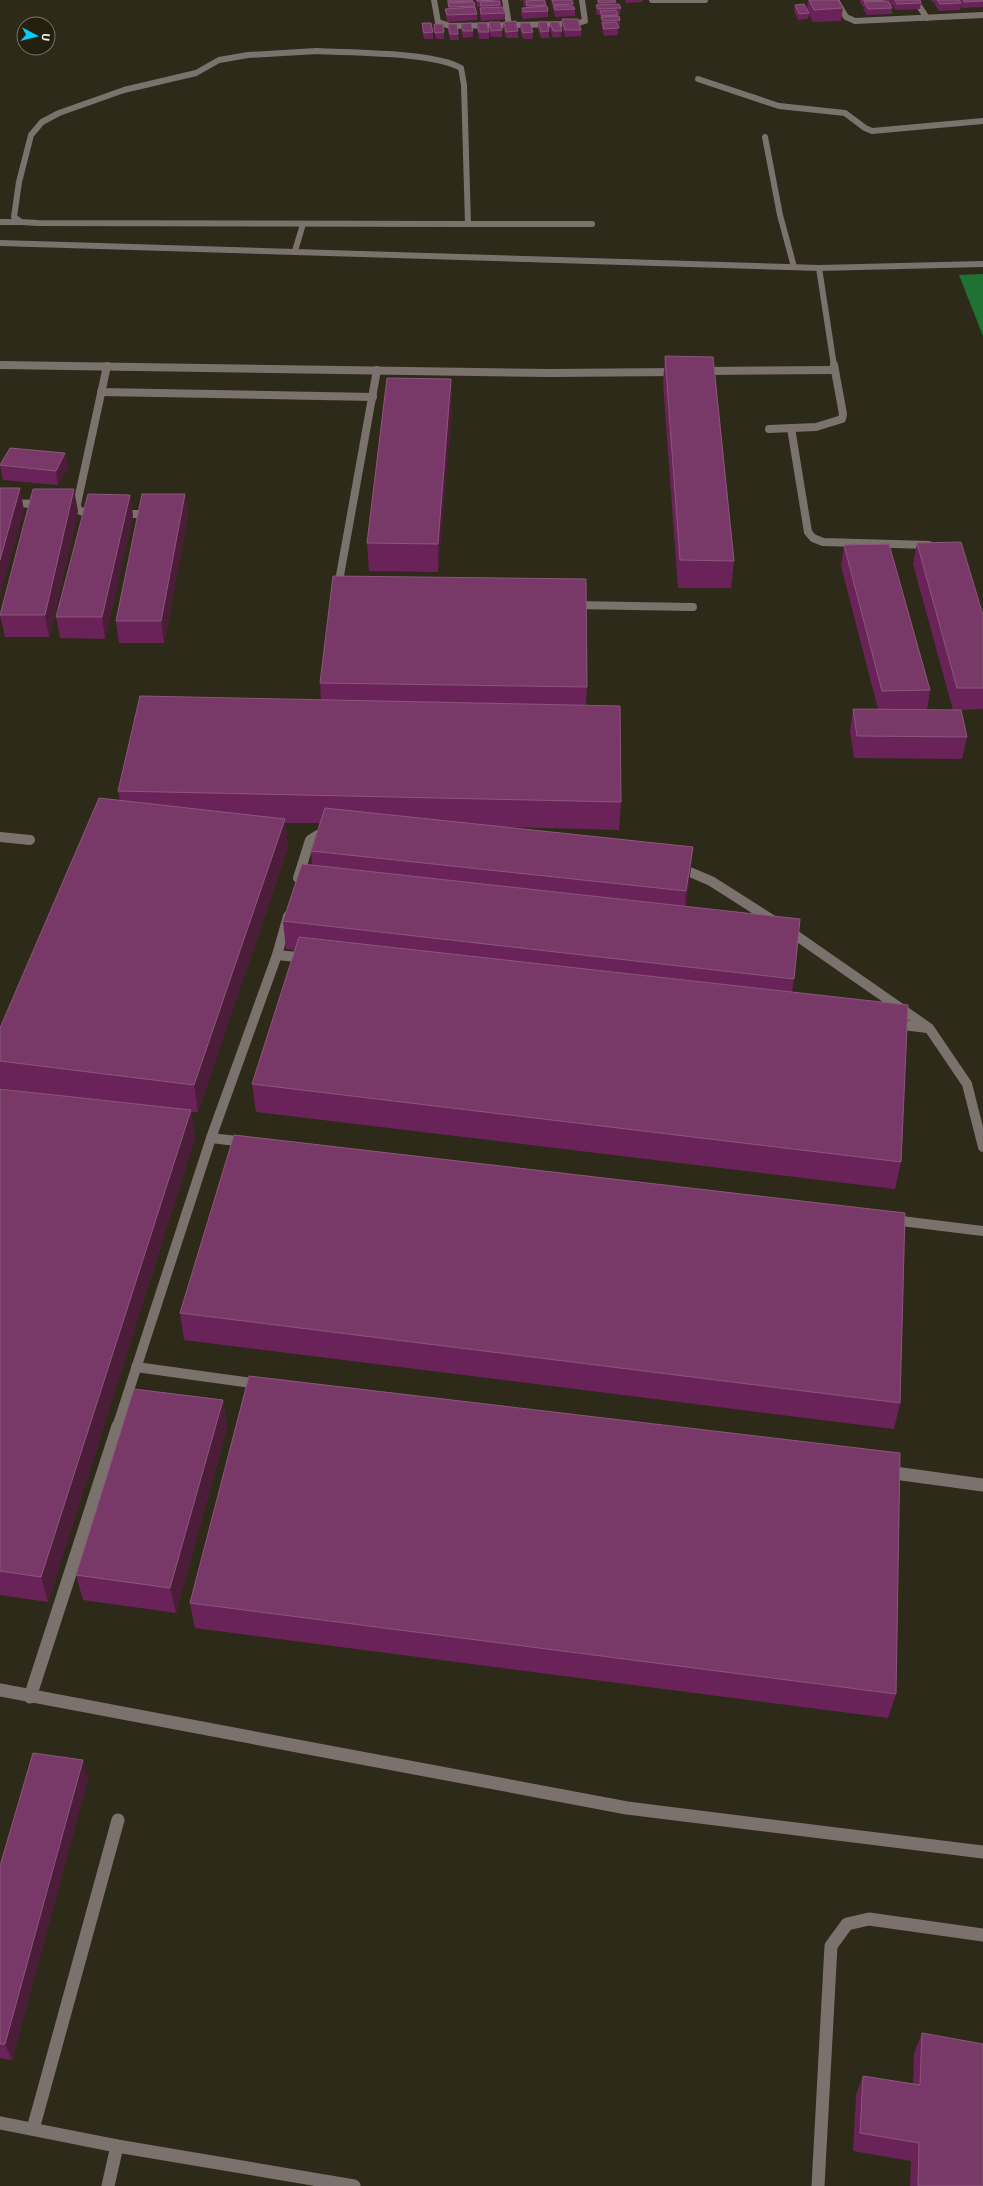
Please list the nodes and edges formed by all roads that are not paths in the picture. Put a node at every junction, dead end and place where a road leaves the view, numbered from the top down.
1 (434, 0) edge
2 (505, 0) edge
3 (582, 0) edge
4 (652, 0) edge
5 (705, 0) edge
6 (836, 0) edge
7 (916, 0) edge
8 (983, 16) edge
9 (927, 18) junction
10 (509, 25) junction
11 (698, 79) dead end
12 (983, 121) edge
13 (765, 137) dead end
14 (0, 222) edge
15 (21, 222) junction
16 (303, 224) junction
17 (468, 224) junction
18 (592, 224) dead end
19 (0, 243) edge
20 (295, 251) junction
21 (983, 264) edge
22 (794, 267) junction
23 (819, 268) junction
24 (0, 365) edge
25 (107, 366) junction
26 (377, 370) junction
27 (834, 370) junction
28 (684, 372) edge
29 (692, 372) edge
30 (102, 392) junction
31 (373, 397) junction
32 (791, 428) junction
33 (769, 429) dead end
34 (0, 503) edge
35 (54, 504) edge
36 (162, 514) edge
37 (939, 545) edge
38 (345, 595) edge
39 (566, 605) edge
40 (693, 607) dead end
41 (336, 833) edge
42 (0, 837) edge
43 (30, 840) dead end
44 (668, 864) edge
45 (295, 889) edge
46 (291, 904) edge
47 (277, 955) junction
48 (316, 960) edge
49 (881, 1023) edge
50 (929, 1028) junction
51 (211, 1138) junction
52 (259, 1144) edge
53 (983, 1147) edge
54 (881, 1219) edge
55 (983, 1231) edge
56 (136, 1367) junction
57 (271, 1386) edge
58 (872, 1470) edge
59 (983, 1485) edge
60 (0, 1690) edge
61 (30, 1697) junction
62 (118, 1820) dead end
63 (983, 1852) edge
64 (983, 1935) edge
65 (0, 2123) edge
66 (33, 2129) junction
67 (117, 2146) junction
68 (108, 2186) edge
69 (354, 2186) edge
70 (818, 2186) edge

1 - 10 street
2 - 10 street
3 - 10 street
4 - 5 street
6 - 9 street
7 - 9 street
8 - 9 street
11 - 12 street
13 - 22 street
14 - 15 street
15 - 16 street
15 - 17 street
16 - 17 street
16 - 20 street
17 - 18 street
19 - 20 street
20 - 22 street
21 - 23 street
22 - 23 street
23 - 27 street
24 - 25 street
25 - 26 street
25 - 30 street
26 - 28 street
26 - 31 street
27 - 29 street
27 - 32 street
30 - 31 street
30 - 36 street
31 - 38 street
32 - 33 street
32 - 37 street
34 - 35 street
39 - 40 street
41 - 45 street
42 - 43 street
44 - 50 street
46 - 47 street
47 - 48 street
47 - 51 street
49 - 50 street
50 - 53 street
51 - 52 street
51 - 56 street
54 - 55 street
56 - 57 street
56 - 61 street
58 - 59 street
60 - 61 street
61 - 63 street
62 - 66 street
64 - 70 street
65 - 66 street
66 - 67 street
67 - 68 street
67 - 69 street

